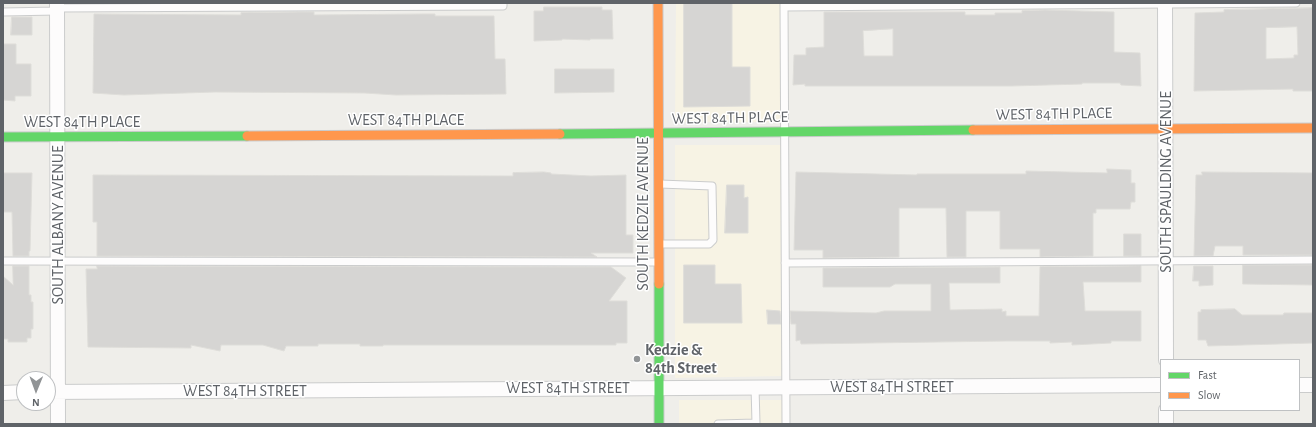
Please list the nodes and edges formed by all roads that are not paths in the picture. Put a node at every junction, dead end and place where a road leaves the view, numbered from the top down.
1 (503, 3) edge
2 (658, 3) edge
3 (1165, 3) edge
4 (1296, 3) edge
5 (784, 5) edge
6 (57, 7) edge
7 (3, 12) edge
8 (1165, 128) junction
9 (1313, 128) edge
10 (785, 133) junction
11 (658, 134) junction
12 (3, 137) edge
13 (57, 137) junction
14 (658, 184) junction
15 (658, 244) junction
16 (1313, 260) edge
17 (3, 261) edge
18 (1166, 261) junction
19 (58, 262) junction
20 (658, 262) junction
21 (785, 263) junction
22 (1166, 359) edge
23 (54, 371) edge
24 (1160, 385) edge
25 (1300, 385) edge
26 (1313, 385) edge
27 (755, 387) junction
28 (786, 387) junction
29 (658, 388) junction
30 (16, 392) edge
31 (56, 392) edge
32 (3, 393) edge
33 (56, 411) edge
34 (1166, 411) edge
35 (58, 424) edge
36 (659, 424) edge
37 (718, 424) edge
38 (742, 424) edge
39 (756, 424) edge
40 (786, 424) edge
41 (1166, 424) edge

1 - 6 lane
2 - 11 street, SOUTH KEDZIE AVENUE
3 - 4 lane
3 - 5 lane
3 - 8 street, SOUTH SPAULDING AVENUE
5 - 10 lane
6 - 7 lane
6 - 13 street, SOUTH ALBANY AVENUE
8 - 9 street, WEST 84TH PLACE
8 - 10 street, WEST 84TH PLACE
8 - 18 street, SOUTH SPAULDING AVENUE
10 - 11 street, WEST 84TH PLACE
10 - 21 lane
11 - 13 street, WEST 84TH PLACE
11 - 14 street, SOUTH KEDZIE AVENUE
12 - 13 street, WEST 84TH PLACE
13 - 19 street, SOUTH ALBANY AVENUE
14 - 15 street, SOUTH KEDZIE AVENUE
14 - 15 lane
15 - 20 street, SOUTH KEDZIE AVENUE
16 - 18 lane
17 - 19 lane
18 - 21 lane
18 - 22 street, SOUTH SPAULDING AVENUE
19 - 20 lane
19 - 23 street, SOUTH ALBANY AVENUE
20 - 29 street, SOUTH KEDZIE AVENUE
21 - 28 lane
24 - 28 street, WEST 84TH STREET
25 - 26 street
27 - 28 street, WEST 84TH STREET
27 - 29 street, WEST 84TH STREET
27 - 39 lane
28 - 40 lane
29 - 31 street, WEST 84TH STREET
29 - 36 street, SOUTH KEDZIE AVENUE
30 - 32 street
33 - 35 street, SOUTH ALBANY AVENUE
34 - 41 street
37 - 38 lane
38 - 39 lane

